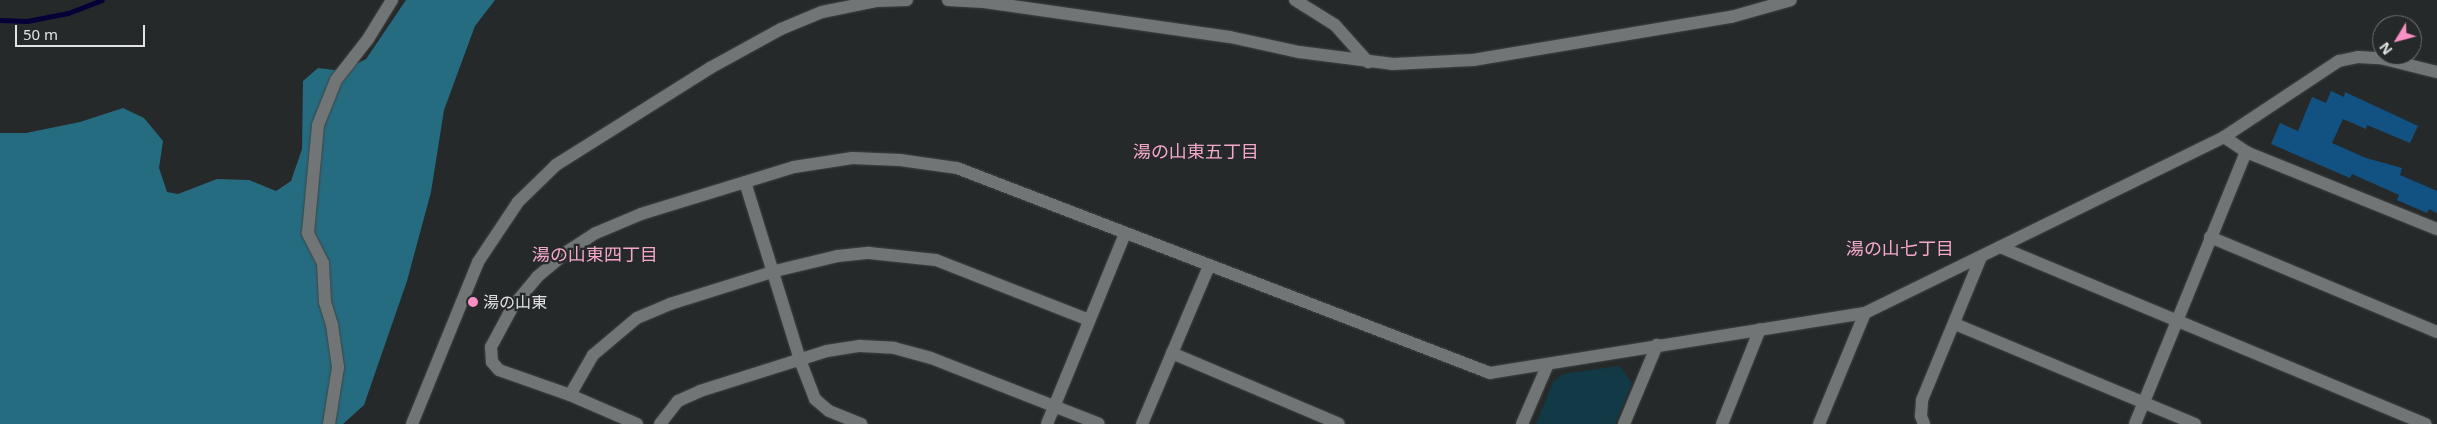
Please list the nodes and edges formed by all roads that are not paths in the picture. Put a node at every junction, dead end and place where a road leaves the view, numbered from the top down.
1 (392, 0) edge
2 (907, 0) edge
3 (948, 0) edge
4 (1296, 0) edge
5 (1791, 0) edge
6 (1368, 62) junction
7 (2437, 72) edge
8 (2224, 137) junction
9 (2246, 152) junction
10 (745, 182) junction
11 (2437, 229) edge
12 (1125, 234) junction
13 (2210, 237) junction
14 (2000, 247) junction
15 (1980, 259) junction
16 (1209, 266) junction
17 (775, 271) junction
18 (1865, 314) junction
19 (1089, 320) junction
20 (2178, 320) junction
21 (1955, 324) junction
22 (1760, 329) junction
23 (2437, 332) edge
24 (1657, 345) junction
25 (1172, 354) junction
26 (800, 360) junction
27 (1548, 364) junction
28 (570, 395) junction
29 (2144, 403) junction
30 (1055, 406) junction
31 (329, 424) edge
32 (412, 424) edge
33 (637, 424) edge
34 (660, 424) edge
35 (862, 424) edge
36 (1046, 424) edge
37 (1100, 424) edge
38 (1142, 424) edge
39 (1339, 424) edge
40 (1522, 424) edge
41 (1624, 424) edge
42 (1722, 424) edge
43 (1819, 424) edge
44 (1924, 424) edge
45 (2135, 424) edge
46 (2196, 424) edge
47 (2426, 424) edge

1 - 31 street
2 - 32 street
3 - 6 street
4 - 6 street
5 - 6 street
7 - 8 street
8 - 9 street
8 - 14 street
9 - 11 street
9 - 13 street
10 - 12 street
10 - 17 street
10 - 28 street
12 - 16 street
12 - 19 street
13 - 20 street
13 - 23 street
14 - 15 street
14 - 20 street
15 - 18 street
15 - 21 street
16 - 25 street
16 - 27 street
17 - 19 street
17 - 26 street
17 - 28 street
18 - 22 street
18 - 43 street
19 - 30 street
20 - 29 street
20 - 47 street
21 - 29 street
21 - 44 street
22 - 24 street
22 - 42 street
24 - 27 street
24 - 41 street
25 - 38 street
25 - 39 street
26 - 30 street
26 - 34 street
26 - 35 street
27 - 40 street
28 - 33 street
29 - 45 street
29 - 46 street
30 - 36 street
30 - 37 street

